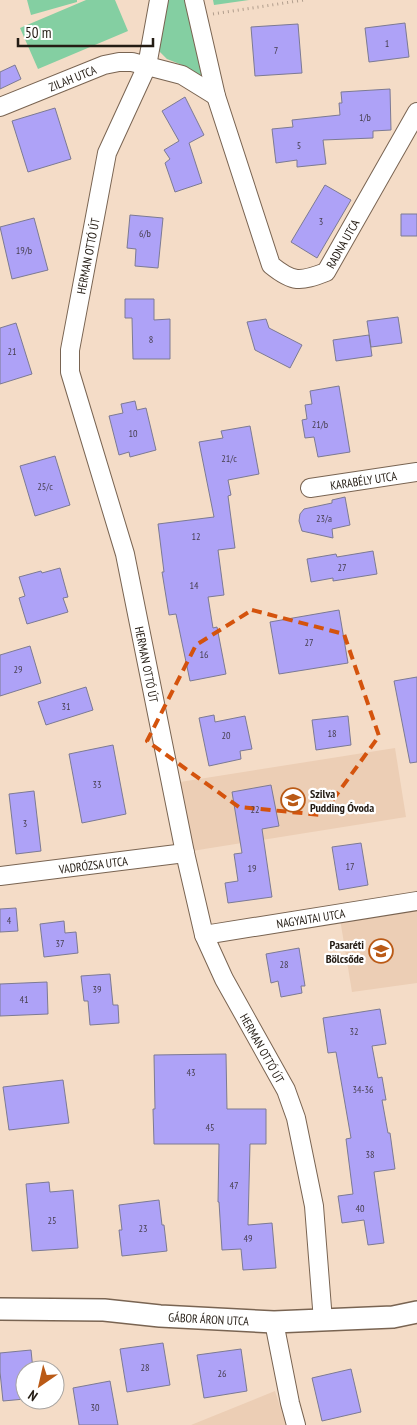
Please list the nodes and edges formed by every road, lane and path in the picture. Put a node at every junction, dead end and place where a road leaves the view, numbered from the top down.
1 (159, 0) edge
2 (304, 0) edge
3 (196, 8) edge
4 (224, 12) dead end
5 (147, 66) junction
6 (216, 96) junction
7 (0, 107) edge
8 (417, 112) edge
9 (417, 472) edge
10 (310, 488) dead end
11 (185, 853) junction
12 (0, 876) edge
13 (417, 901) edge
14 (204, 935) junction
15 (0, 1309) edge
16 (417, 1312) edge
17 (323, 1321) junction
18 (274, 1322) junction
19 (296, 1425) edge

1 - 5 street, HERMAN OTTÓ ÚT
2 - 4 path
3 - 6 street, RADNA UTCA
5 - 6 street
5 - 7 street, ZILAH UTCA
5 - 11 street, HERMAN OTTÓ ÚT
6 - 8 street, RADNA UTCA
9 - 10 street, KARABÉLY UTCA
11 - 12 street, VADRÓZSA UTCA
11 - 14 street, HERMAN OTTÓ ÚT
13 - 14 street, NAGYAJTAI UTCA
14 - 17 street, HERMAN OTTÓ ÚT
15 - 18 street, GÁBOR ÁRON UTCA
16 - 17 street, GÁBOR ÁRON UTCA
17 - 18 street, GÁBOR ÁRON UTCA
18 - 19 street

